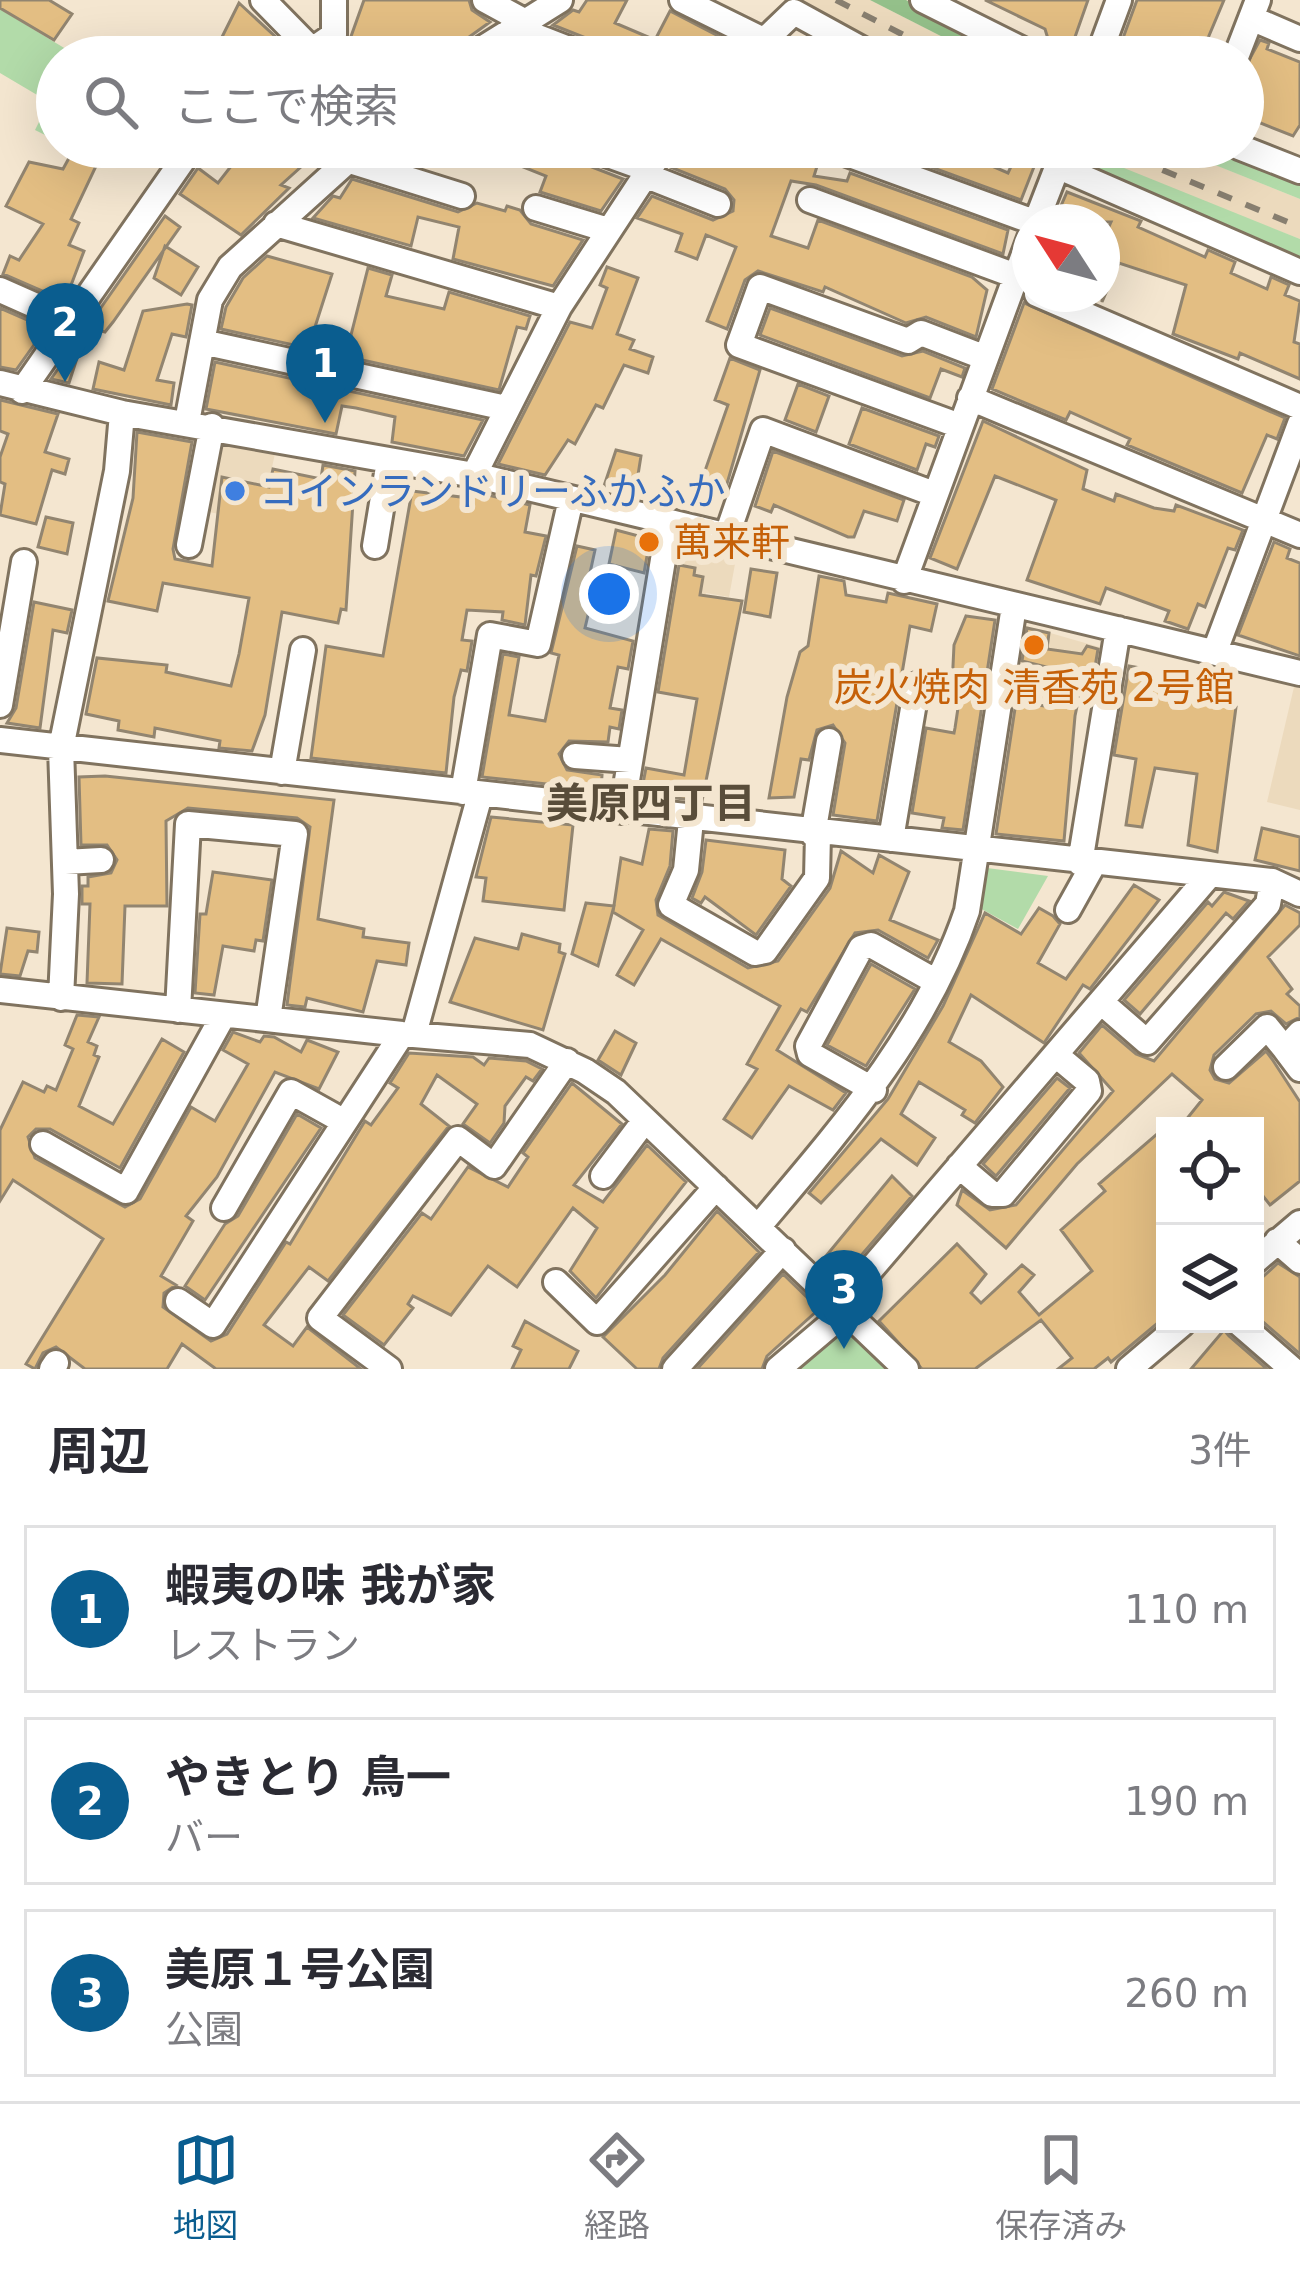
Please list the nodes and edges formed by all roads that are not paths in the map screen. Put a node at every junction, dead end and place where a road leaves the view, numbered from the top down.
1 (263, 0) edge
2 (334, 0) edge
3 (485, 0) edge
4 (560, 0) edge
5 (682, 0) edge
6 (923, 0) edge
7 (1120, 0) edge
8 (1255, 9) edge
9 (517, 24) junction
10 (292, 36) edge
11 (331, 36) edge
12 (500, 36) edge
13 (543, 36) edge
14 (736, 36) edge
15 (769, 36) edge
16 (819, 36) edge
17 (995, 36) edge
18 (1106, 36) edge
19 (1300, 39) edge
20 (1264, 157) edge
21 (177, 168) edge
22 (339, 168) edge
23 (391, 168) edge
24 (635, 168) edge
25 (650, 168) edge
26 (886, 168) edge
27 (1055, 168) edge
28 (1093, 168) edge
29 (1300, 171) edge
30 (647, 173) junction
31 (463, 196) dead end
32 (810, 200) dead end
33 (718, 204) dead end
34 (1042, 204) edge
35 (536, 208) dead end
36 (1012, 214) edge
37 (276, 224) junction
38 (608, 230) junction
39 (1300, 272) edge
40 (1012, 281) edge
41 (0, 290) edge
42 (559, 307) junction
43 (1012, 309) edge
44 (1083, 312) edge
45 (70, 321) junction
46 (202, 342) junction
47 (986, 358) junction
48 (11, 387) edge
49 (970, 398) junction
50 (1300, 407) edge
51 (506, 408) junction
52 (122, 413) junction
53 (200, 424) junction
54 (1300, 424) edge
55 (960, 426) junction
56 (389, 461) junction
57 (474, 476) junction
58 (934, 494) junction
59 (571, 499) junction
60 (1263, 521) junction
61 (669, 524) junction
62 (1300, 535) edge
63 (726, 538) junction
64 (189, 545) dead end
65 (375, 546) dead end
66 (24, 562) dead end
67 (904, 580) junction
68 (1014, 606) junction
69 (1118, 629) junction
70 (303, 650) dead end
71 (1215, 651) junction
72 (1300, 673) edge
73 (917, 685) dead end
74 (0, 705) edge
75 (0, 740) edge
76 (829, 741) dead end
77 (61, 748) junction
78 (575, 756) dead end
79 (630, 760) junction
80 (282, 772) junction
81 (472, 793) junction
82 (622, 811) junction
83 (692, 820) junction
84 (816, 834) junction
85 (891, 839) junction
86 (977, 849) junction
87 (101, 860) dead end
88 (65, 862) junction
89 (1087, 864) junction
90 (1207, 878) junction
91 (1272, 881) junction
92 (1300, 894) edge
93 (1068, 910) dead end
94 (935, 981) junction
95 (0, 991) edge
96 (61, 998) junction
97 (1101, 1002) junction
98 (178, 1010) junction
99 (223, 1016) junction
100 (268, 1019) junction
101 (408, 1034) junction
102 (1295, 1050) edge
103 (1056, 1054) junction
104 (567, 1061) junction
105 (1226, 1067) dead end
106 (874, 1090) junction
107 (343, 1120) junction
108 (645, 1120) junction
109 (43, 1144) dead end
110 (959, 1166) junction
111 (603, 1176) dead end
112 (716, 1186) junction
113 (224, 1208) dead end
114 (1300, 1223) edge
115 (758, 1227) junction
116 (1277, 1241) junction
117 (783, 1250) junction
118 (1264, 1253) edge
119 (1300, 1261) edge
120 (556, 1282) dead end
121 (178, 1301) dead end
122 (842, 1309) junction
123 (1171, 1333) edge
124 (1250, 1333) edge
125 (388, 1369) edge
126 (675, 1369) edge
127 (778, 1369) edge
128 (906, 1369) edge
129 (1129, 1369) edge
130 (1292, 1369) edge

1 - 10 street
2 - 11 street
3 - 9 street
4 - 9 street
5 - 14 street
6 - 17 street
7 - 18 street
8 - 19 street
9 - 12 street
9 - 13 street
15 - 16 street
20 - 29 street
21 - 45 street
22 - 37 street
23 - 31 street
24 - 30 street
25 - 30 street
26 - 36 street
27 - 34 street
28 - 39 street
30 - 33 street
30 - 38 street
32 - 40 street
35 - 38 street
37 - 42 street
37 - 46 street
38 - 42 street
41 - 45 street
42 - 51 street
43 - 47 street
44 - 50 street
45 - 48 street
46 - 51 street
46 - 53 street
47 - 49 street
47 - 55 street
48 - 52 street
49 - 55 street
49 - 60 street
51 - 57 street
52 - 53 street
52 - 77 street
53 - 56 street
53 - 64 street
54 - 60 street
55 - 58 street
56 - 57 street
56 - 65 street
57 - 59 street
58 - 63 street
58 - 67 street
59 - 61 street
59 - 81 street
60 - 62 street
60 - 71 street
61 - 63 street
61 - 79 street
63 - 67 street
66 - 74 street
67 - 68 street
68 - 69 street
68 - 86 street
69 - 71 street
69 - 89 street
70 - 80 street
71 - 72 street
73 - 85 street
75 - 77 street
76 - 84 street
77 - 80 street
77 - 88 street
78 - 79 street
79 - 82 street
80 - 81 street
81 - 82 street
81 - 101 street
82 - 83 street
83 - 84 street
83 - 84 street
84 - 85 street
85 - 86 street
86 - 89 street
86 - 94 street
87 - 88 street
88 - 96 street
89 - 90 street
89 - 93 street
90 - 91 street
90 - 97 street
91 - 92 street
91 - 97 street
94 - 106 street
94 - 106 street
95 - 96 street
96 - 98 street
97 - 103 street
98 - 99 street
98 - 100 street
99 - 100 street
99 - 109 street
100 - 101 street
101 - 104 street
101 - 107 street
102 - 105 street
103 - 110 street
103 - 110 street
104 - 108 street
104 - 125 street
106 - 115 street
107 - 113 street
107 - 121 street
108 - 111 street
108 - 112 street
110 - 122 street
112 - 115 street
112 - 120 street
114 - 116 street
115 - 117 street
116 - 118 street
116 - 119 street
117 - 122 street
117 - 126 street
122 - 127 street
122 - 128 street
123 - 129 street
124 - 130 street

